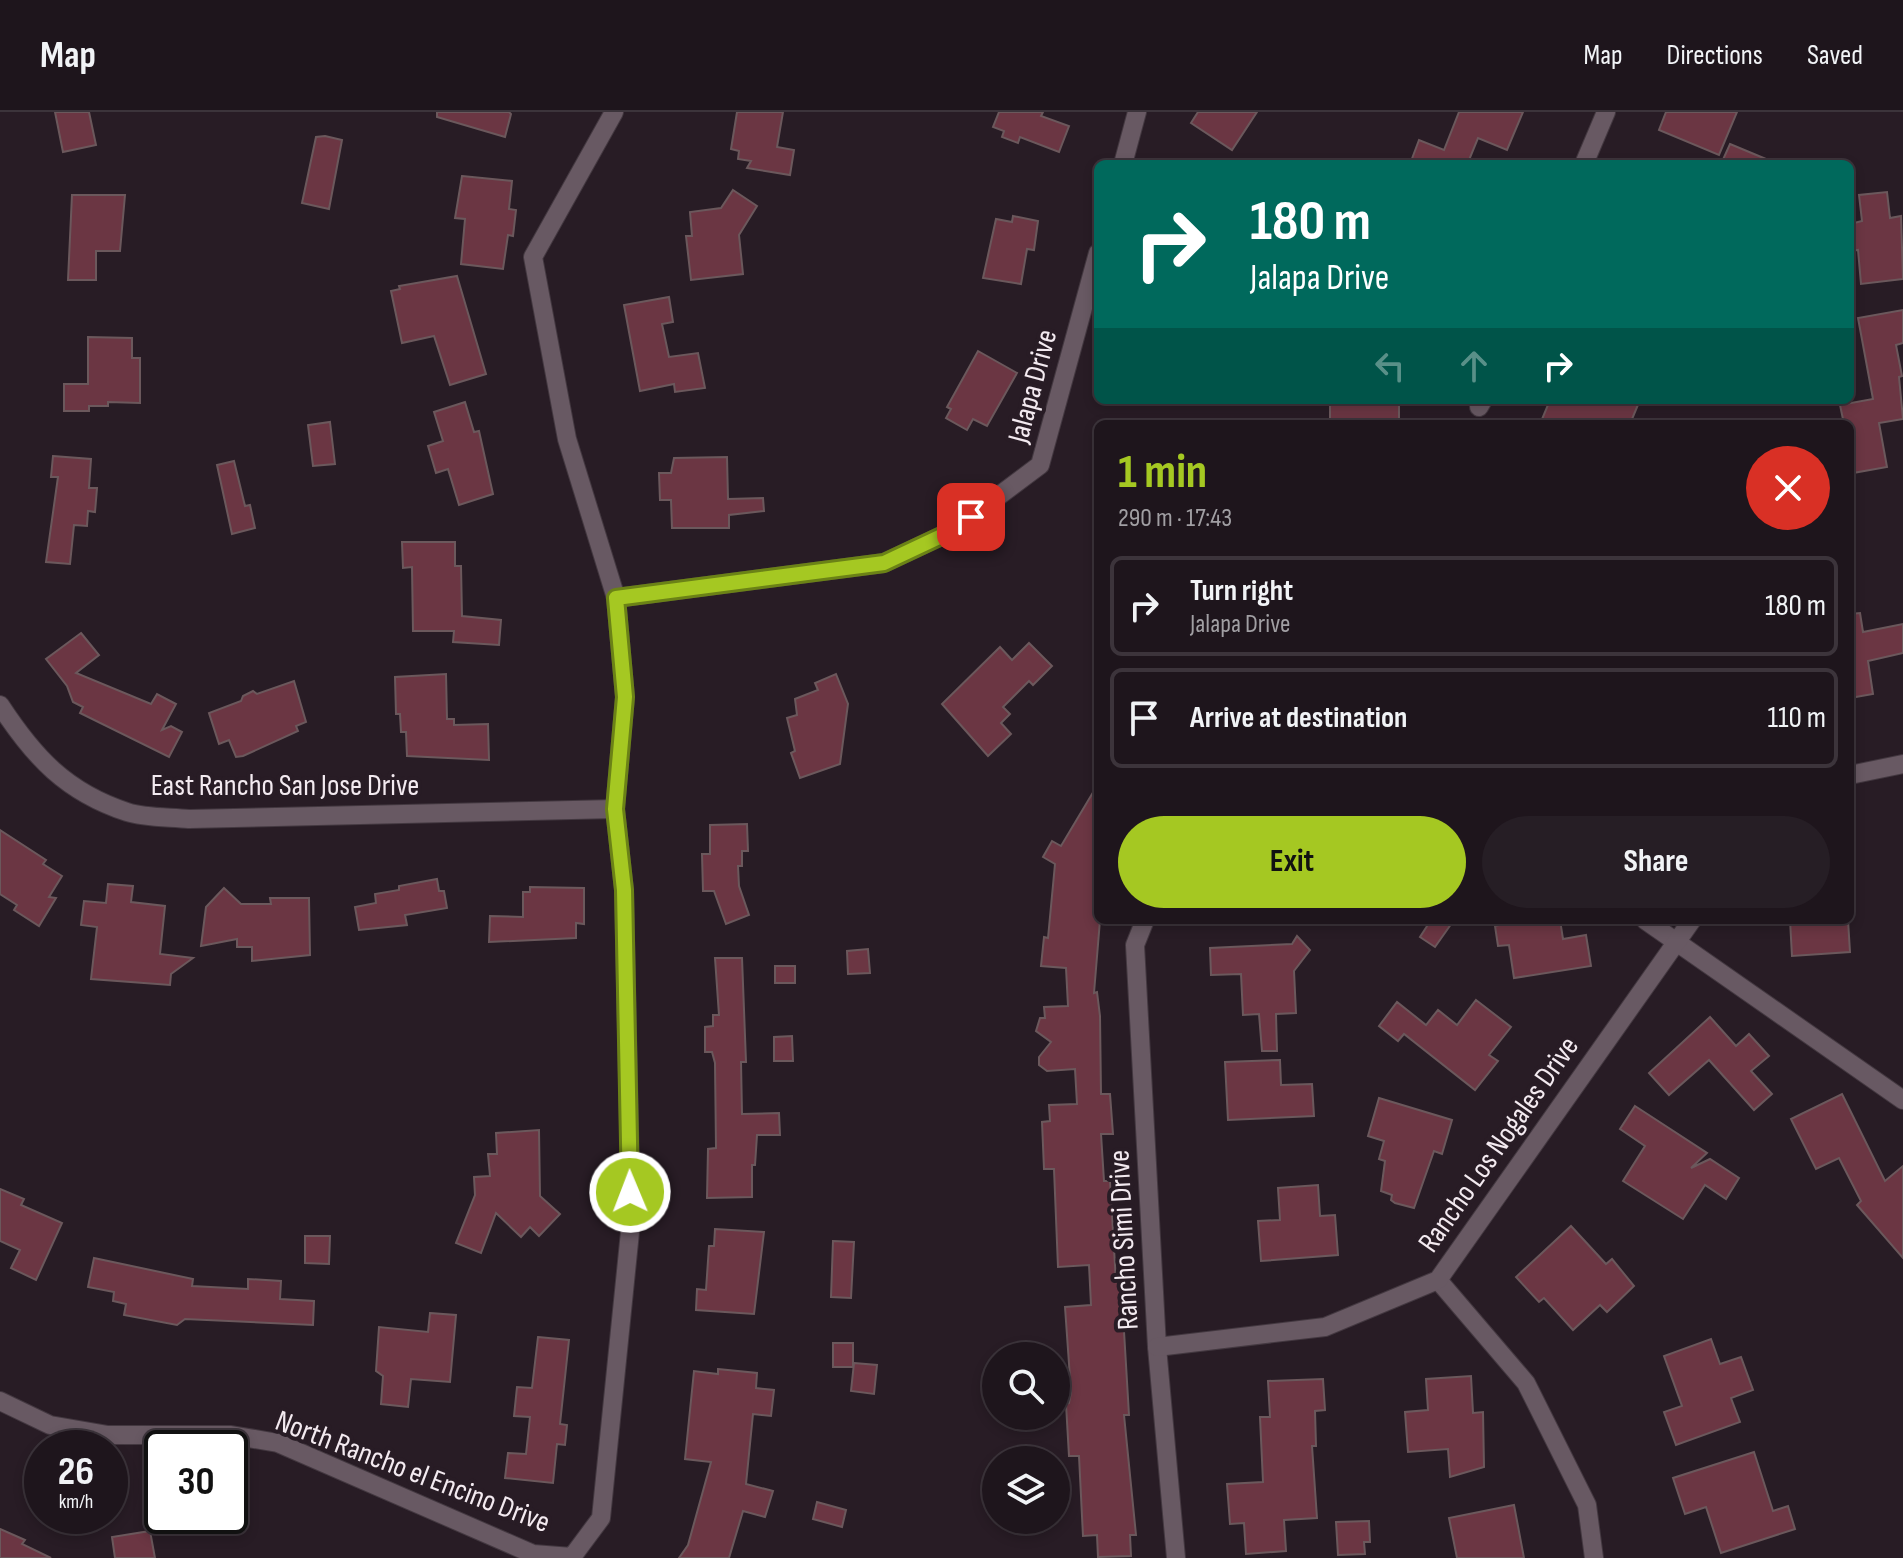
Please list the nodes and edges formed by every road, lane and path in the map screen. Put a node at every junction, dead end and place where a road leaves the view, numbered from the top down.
1 (614, 112) edge
2 (1137, 112) edge
3 (1606, 112) edge
4 (1124, 160) edge
5 (1586, 160) edge
6 (1094, 268) edge
7 (616, 598) junction
8 (0, 705) edge
9 (1903, 764) edge
10 (1854, 774) edge
11 (615, 809) junction
12 (1143, 924) edge
13 (1651, 924) edge
14 (1688, 924) edge
15 (1675, 939) junction
16 (1903, 1100) edge
17 (1438, 1280) junction
18 (1157, 1347) junction
19 (0, 1401) edge
20 (572, 1557) edge
21 (1176, 1558) edge
22 (1594, 1558) edge

1 - 7 street
2 - 4 street
3 - 5 street
6 - 7 street, Jalapa Drive
7 - 11 street
8 - 11 street, East Rancho San Jose Drive
9 - 10 street
11 - 20 street
12 - 18 street, Rancho Simi Drive
13 - 15 street
14 - 15 street, Rancho Los Nogales Drive
15 - 16 street
15 - 17 street, Rancho Los Nogales Drive
17 - 18 street, Rancho Los Nogales Drive
17 - 22 street
18 - 21 street, Rancho Simi Drive
19 - 20 street, North Rancho el Encino Drive

